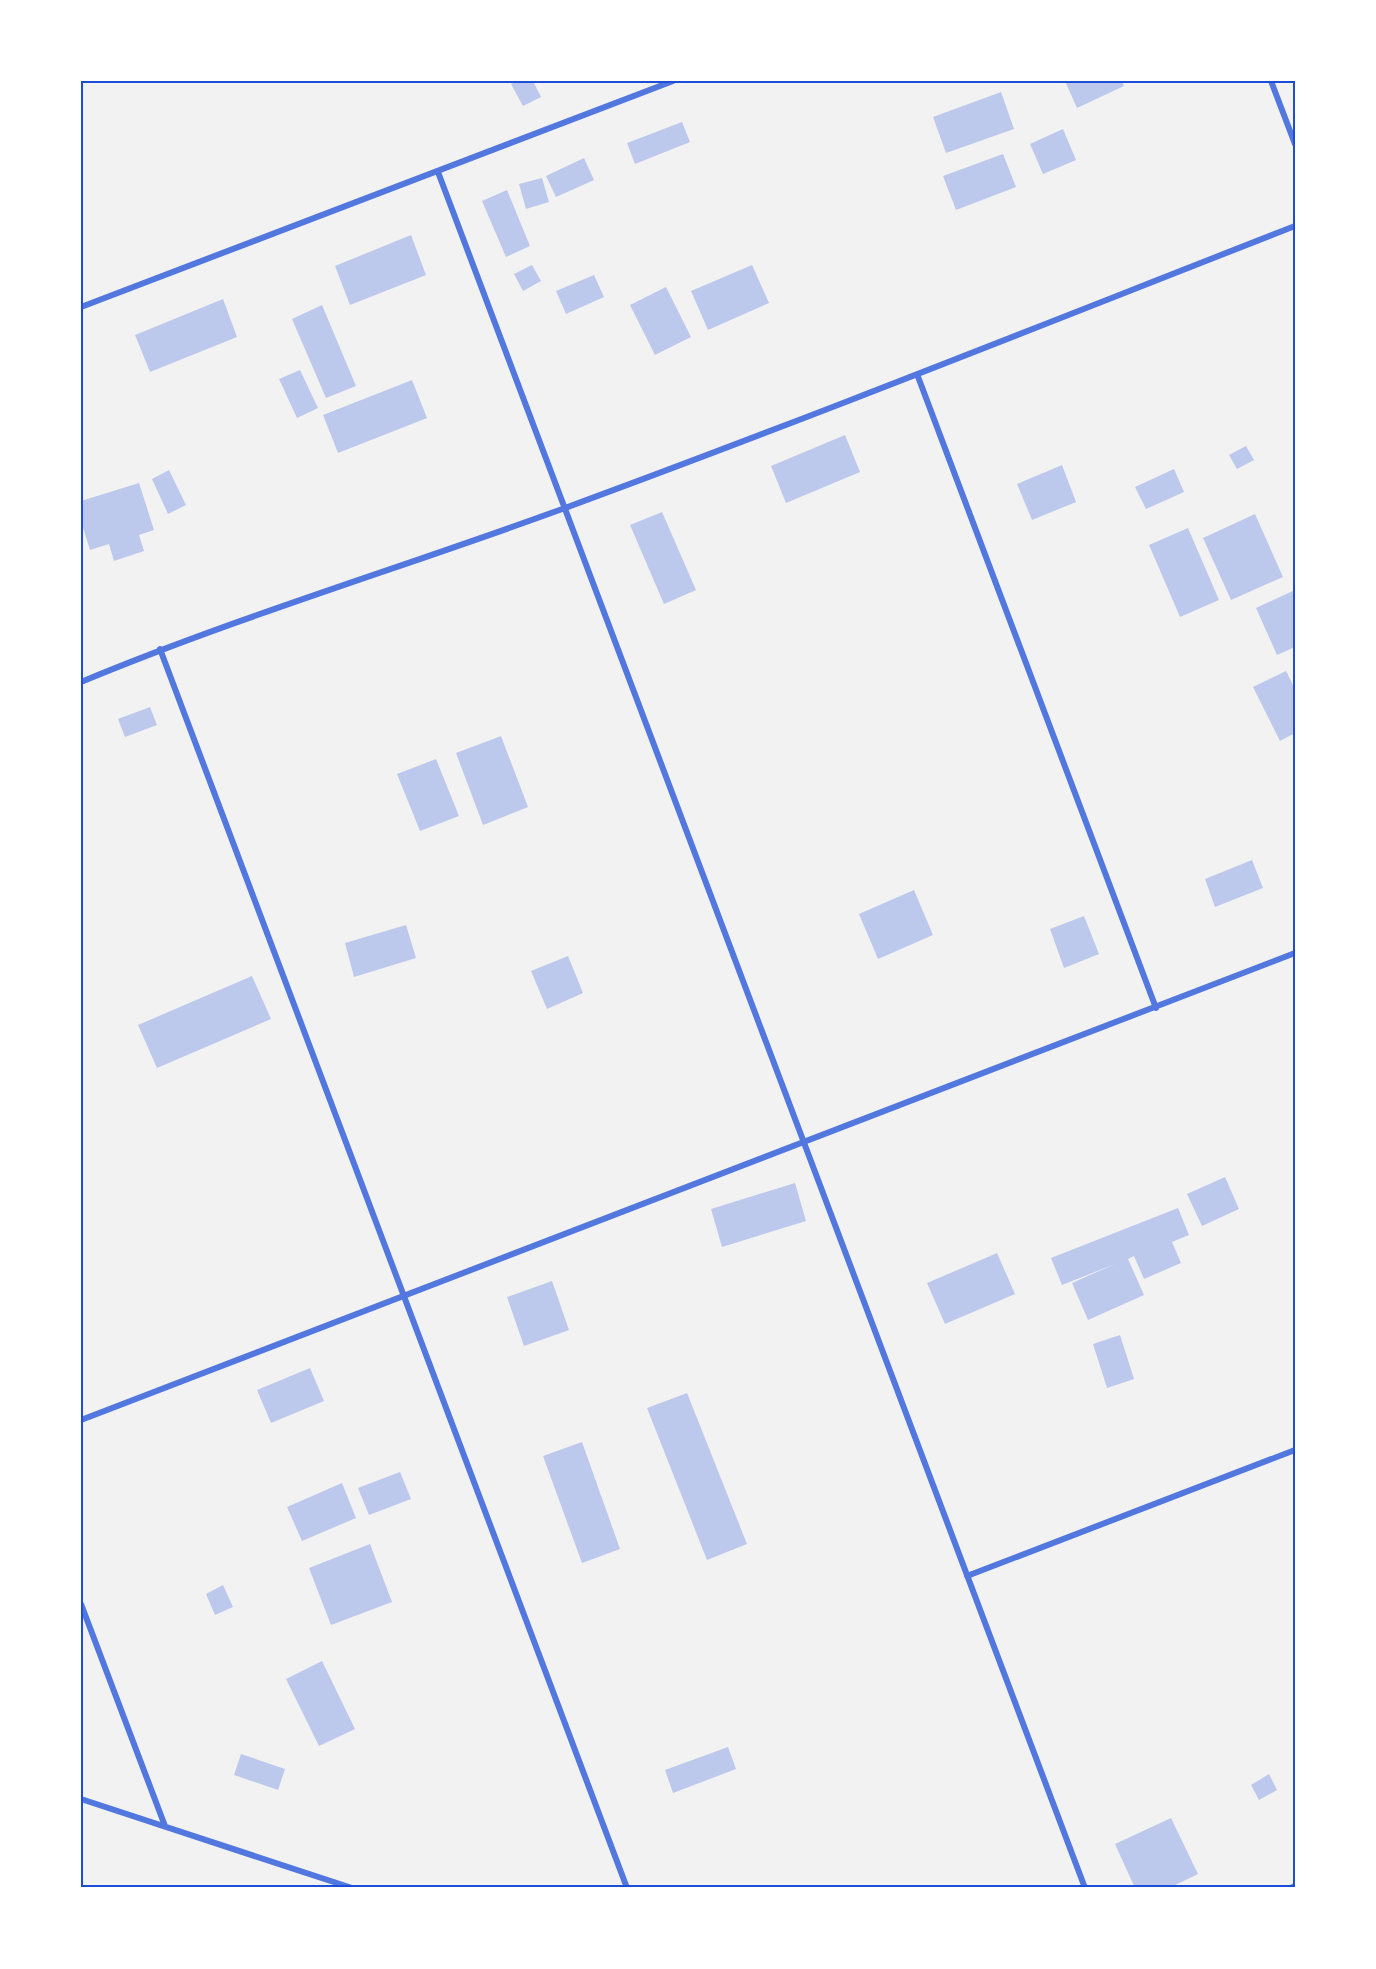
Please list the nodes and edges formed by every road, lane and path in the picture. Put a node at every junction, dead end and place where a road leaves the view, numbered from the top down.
1 (673, 81) edge
2 (1271, 81) edge
3 (1295, 144) edge
4 (438, 172) junction
5 (1295, 226) edge
6 (81, 307) edge
7 (917, 374) junction
8 (564, 508) junction
9 (160, 649) junction
10 (81, 682) edge
11 (1295, 953) edge
12 (1156, 1008) junction
13 (804, 1143) junction
14 (404, 1296) junction
15 (81, 1420) edge
16 (1295, 1450) edge
17 (967, 1576) junction
18 (81, 1604) edge
19 (81, 1799) edge
20 (165, 1826) junction
21 (1295, 1886) edge
22 (352, 1888) edge
23 (627, 1888) edge
24 (1085, 1888) edge
25 (1291, 1888) edge

1 - 4 street
2 - 3 street
4 - 6 street
4 - 8 street
5 - 7 street
7 - 8 street
7 - 12 street
8 - 9 street
8 - 13 street
9 - 10 street
9 - 14 street
11 - 12 street
12 - 13 street
13 - 14 street
13 - 17 street
14 - 15 street
14 - 23 street
16 - 17 street
17 - 24 street
18 - 20 street
19 - 20 street
20 - 22 street
21 - 25 street

